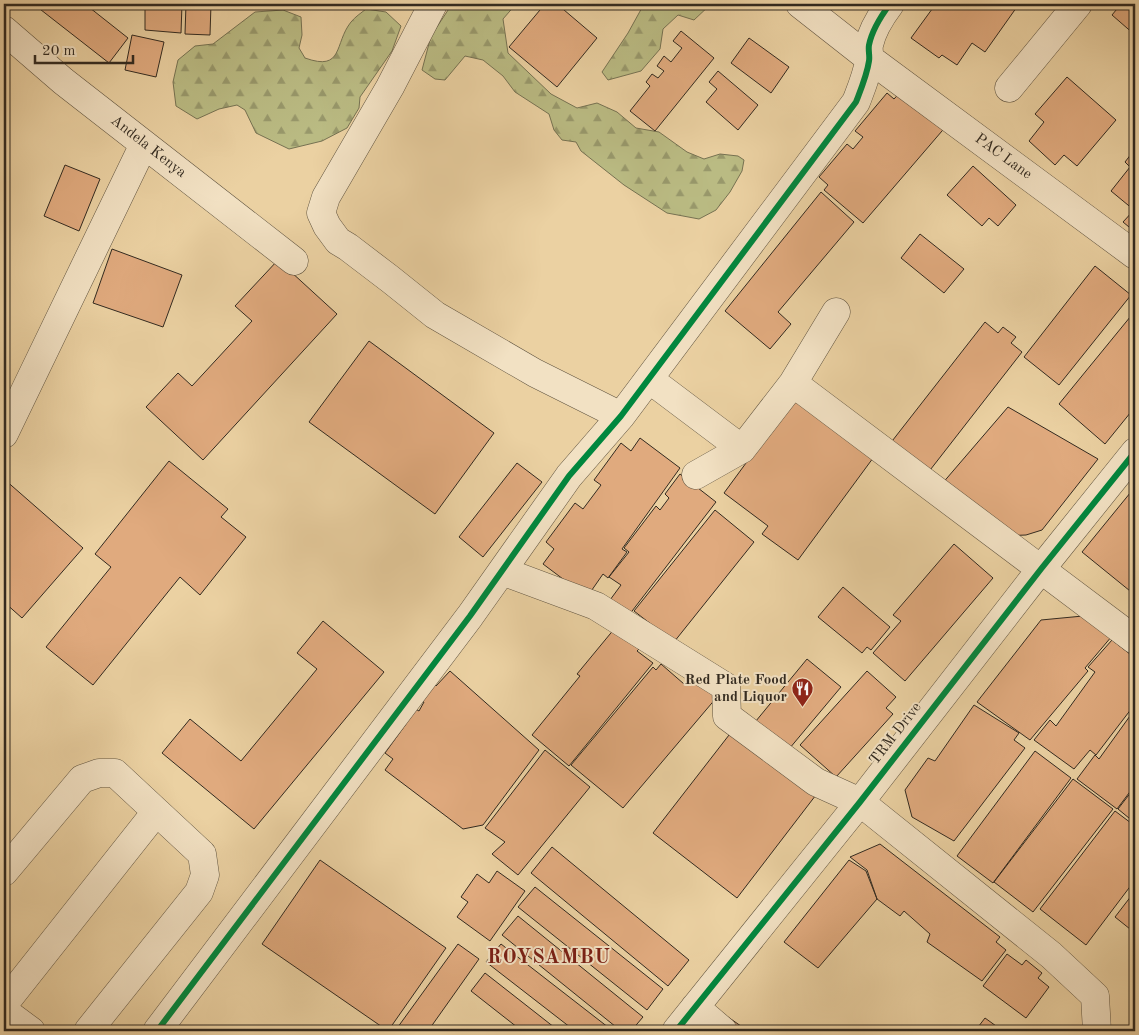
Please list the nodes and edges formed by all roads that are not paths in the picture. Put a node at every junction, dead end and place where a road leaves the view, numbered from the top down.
1 (433, 4) edge
2 (800, 4) edge
3 (890, 4) edge
4 (1078, 4) edge
5 (4, 30) edge
6 (870, 59) junction
7 (1010, 88) dead end
8 (144, 144) junction
9 (1135, 255) edge
10 (294, 261) dead end
11 (836, 312) dead end
12 (649, 379) junction
13 (792, 383) junction
14 (621, 416) junction
15 (4, 434) edge
16 (742, 449) junction
17 (1135, 452) edge
18 (696, 475) dead end
19 (1041, 569) junction
20 (502, 571) junction
21 (1135, 640) edge
22 (860, 802) junction
23 (156, 812) junction
24 (4, 872) edge
25 (4, 1004) edge
26 (695, 1007) junction
27 (4, 1011) edge
28 (31, 1031) edge
29 (88, 1031) edge
30 (157, 1031) edge
31 (676, 1031) edge
32 (723, 1031) edge
33 (1097, 1031) edge

1 - 14 street
2 - 6 street, PAC Lane
3 - 6 street
4 - 7 street
5 - 8 street, Andela Kenya
6 - 9 street, PAC Lane
6 - 12 street
8 - 10 street, Andela Kenya
8 - 15 street
11 - 13 street
12 - 14 street
12 - 16 street
13 - 16 street
13 - 19 street
14 - 20 street
16 - 18 street
17 - 19 street, TRM Drive
19 - 21 street
19 - 22 street, TRM Drive
20 - 22 street
20 - 30 street
22 - 26 street, TRM Drive
22 - 33 street
23 - 24 street
23 - 25 street
23 - 29 street
26 - 31 street, TRM Drive
26 - 32 street
27 - 28 street

